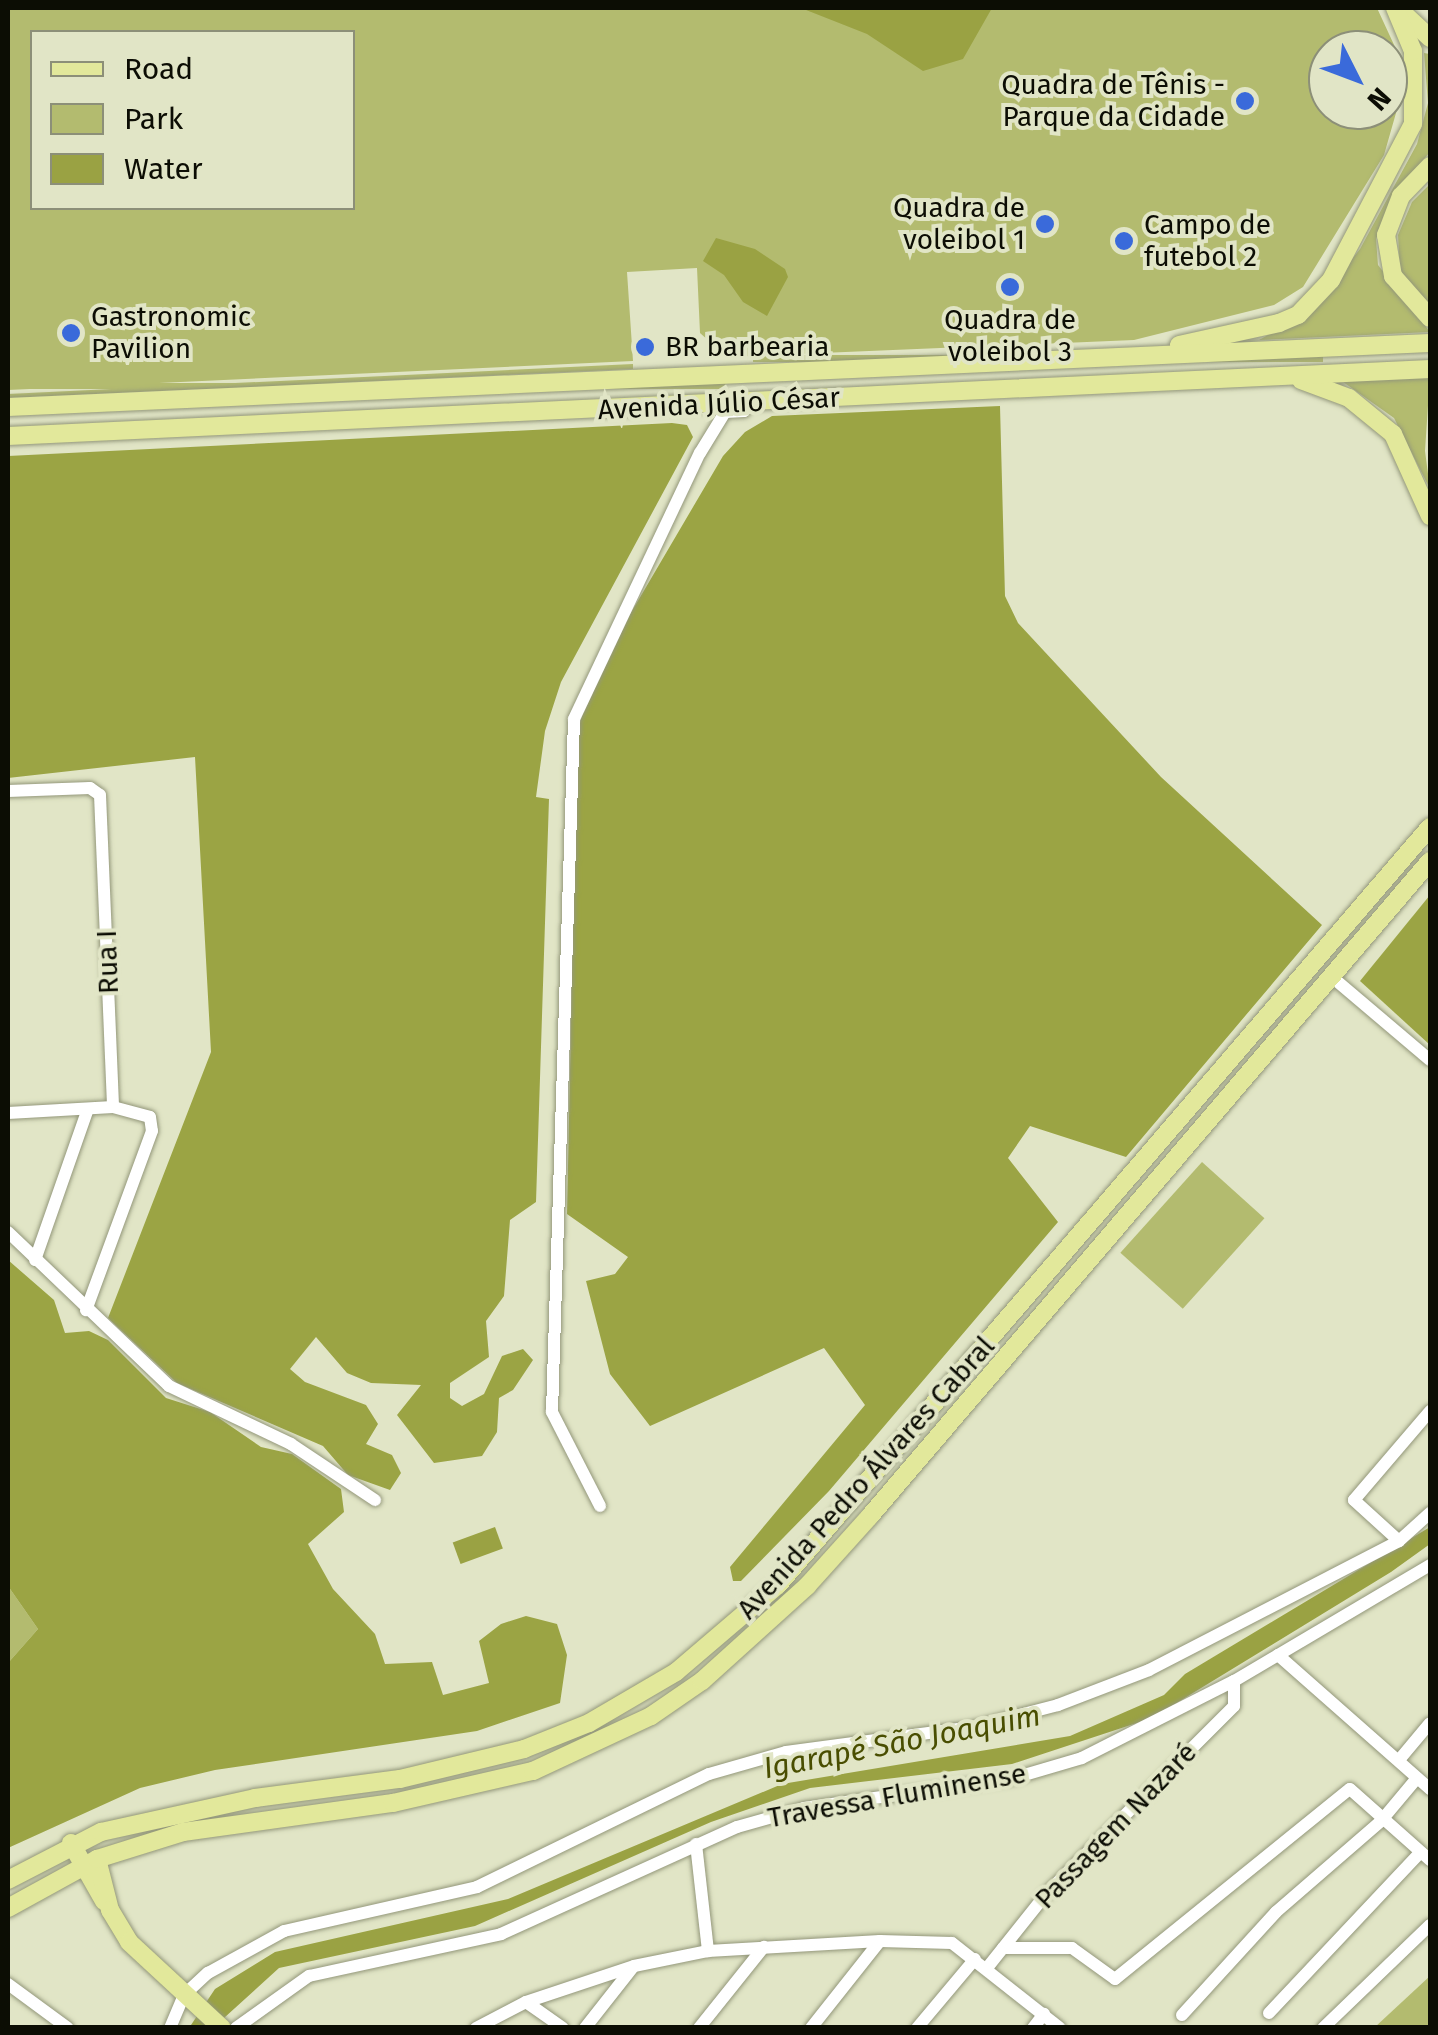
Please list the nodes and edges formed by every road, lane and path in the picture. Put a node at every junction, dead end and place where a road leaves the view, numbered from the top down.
1 (1398, 9) edge
2 (1430, 19) edge
3 (1430, 38) edge
4 (1430, 166) edge
5 (1430, 318) edge
6 (1430, 343) edge
7 (1111, 357) junction
8 (1430, 368) edge
9 (1292, 377) junction
10 (748, 403) junction
11 (8, 407) edge
12 (8, 436) edge
13 (1430, 516) edge
14 (8, 791) edge
15 (1430, 827) edge
16 (1430, 862) edge
17 (1332, 977) junction
18 (1430, 1060) edge
19 (113, 1107) junction
20 (88, 1109) junction
21 (8, 1113) edge
22 (8, 1232) edge
23 (35, 1260) junction
24 (86, 1310) junction
25 (1430, 1411) edge
26 (376, 1500) dead end
27 (600, 1506) dead end
28 (1430, 1514) edge
29 (1398, 1540) junction
30 (1430, 1565) edge
31 (1278, 1655) junction
32 (1234, 1681) junction
33 (1430, 1724) edge
34 (1398, 1760) junction
35 (1417, 1778) junction
36 (1430, 1789) edge
37 (1381, 1821) junction
38 (72, 1843) junction
39 (696, 1844) junction
40 (1426, 1856) edge
41 (88, 1863) junction
42 (8, 1880) edge
43 (8, 1908) edge
44 (1430, 1924) edge
45 (880, 1941) junction
46 (764, 1948) junction
47 (1003, 1948) junction
48 (708, 1951) junction
49 (981, 1964) junction
50 (634, 1966) junction
51 (8, 1984) edge
52 (188, 1998) junction
53 (526, 2002) junction
54 (1269, 2013) dead end
55 (1044, 2014) junction
56 (1182, 2016) dead end
57 (479, 2025) edge
58 (68, 2028) edge
59 (170, 2028) edge
60 (222, 2028) edge
61 (236, 2028) edge
62 (563, 2028) edge
63 (585, 2028) edge
64 (699, 2028) edge
65 (811, 2028) edge
66 (917, 2028) edge
67 (1033, 2028) edge
68 (1060, 2028) edge
69 (1323, 2028) edge

1 - 2 main road
1 - 3 main road
1 - 7 main road
4 - 5 main road
6 - 7 main road, Avenida Júlio César
7 - 11 main road, Avenida Júlio César
8 - 9 main road, Avenida Júlio César
9 - 10 main road, Avenida Júlio César
9 - 13 main road
10 - 12 main road, Avenida Júlio César
10 - 27 street
14 - 19 street, Rua I
15 - 38 main road, Avenida Pedro Álvares Cabral
16 - 17 main road, Avenida Pedro Álvares Cabral
17 - 18 street
17 - 41 main road, Avenida Pedro Álvares Cabral
19 - 20 street
19 - 24 street
20 - 21 street
20 - 23 street
22 - 23 street
23 - 24 street
24 - 26 street
25 - 29 street
28 - 29 street
29 - 52 street
30 - 31 street, Travessa Fluminense
31 - 32 street, Travessa Fluminense
31 - 34 street
32 - 39 street, Travessa Fluminense
32 - 47 street, Passagem Nazaré
33 - 34 street
34 - 35 street
35 - 36 street
35 - 37 street
37 - 40 street
37 - 47 street
37 - 56 street
38 - 41 main road
38 - 42 main road, Avenida Pedro Álvares Cabral
39 - 48 street
39 - 61 street, Travessa Fluminense
40 - 54 street
41 - 43 main road, Avenida Pedro Álvares Cabral
41 - 52 main road
44 - 69 street
45 - 46 street
45 - 49 street
45 - 65 street
46 - 48 street
46 - 64 street
47 - 49 street, Passagem Nazaré
48 - 50 street
49 - 55 street
49 - 66 street, Passagem Nazaré
50 - 53 street
50 - 63 street
51 - 58 street
52 - 59 street
52 - 60 main road
53 - 57 street
53 - 62 street
55 - 67 street
55 - 68 street

